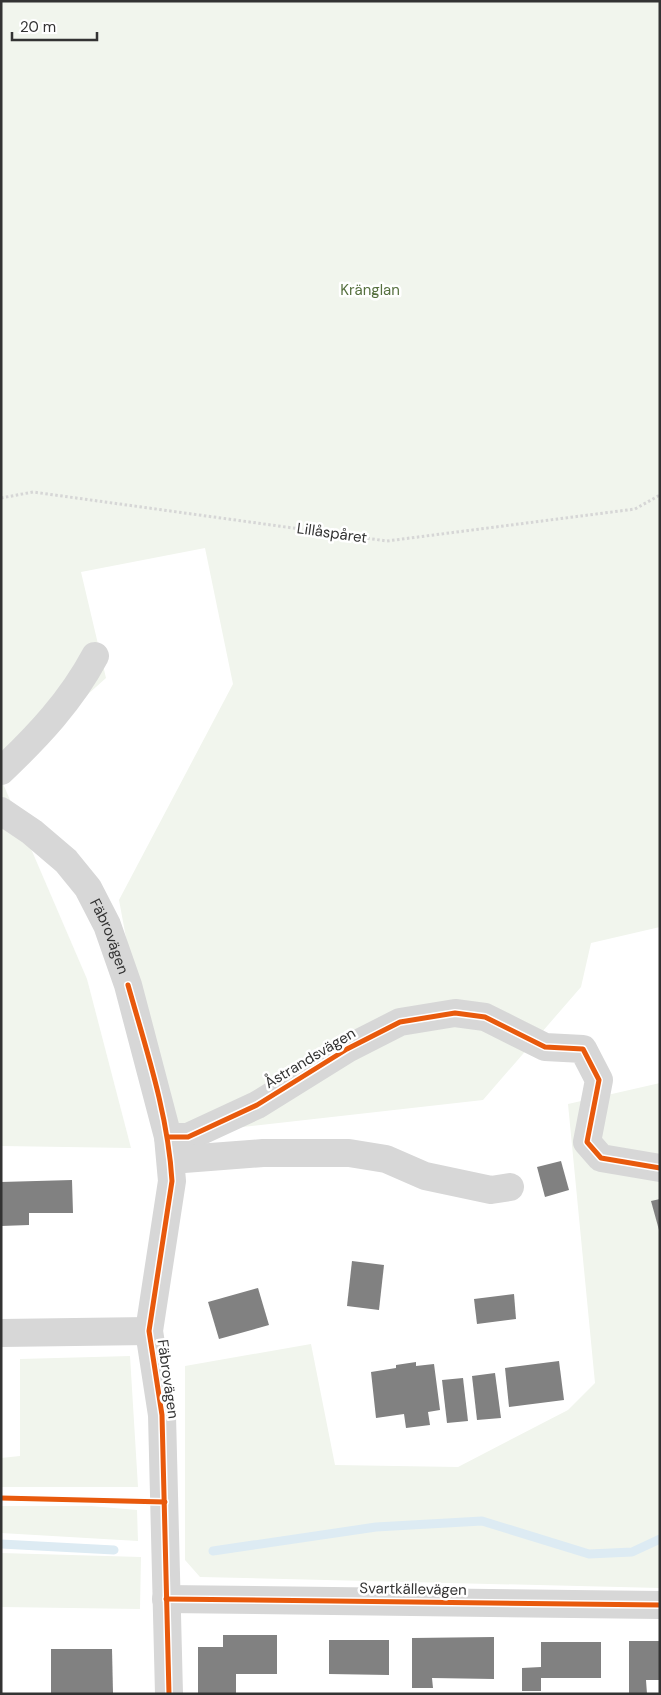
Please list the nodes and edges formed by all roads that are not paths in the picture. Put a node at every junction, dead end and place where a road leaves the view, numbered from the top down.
1 (95, 656) dead end
2 (1, 771) edge
3 (1, 811) edge
4 (169, 1148) junction
5 (660, 1168) edge
6 (510, 1187) dead end
7 (149, 1331) junction
8 (1, 1333) edge
9 (166, 1599) junction
10 (660, 1605) edge
11 (169, 1694) edge

1 - 2 street
3 - 4 street, Fäbrovägen
4 - 5 street, Åstrandsvägen
4 - 6 street
4 - 7 street, Fäbrovägen
7 - 8 street
7 - 9 street, Fäbrovägen
9 - 10 street, Svartkällevägen
9 - 11 street, Fäbrovägen

